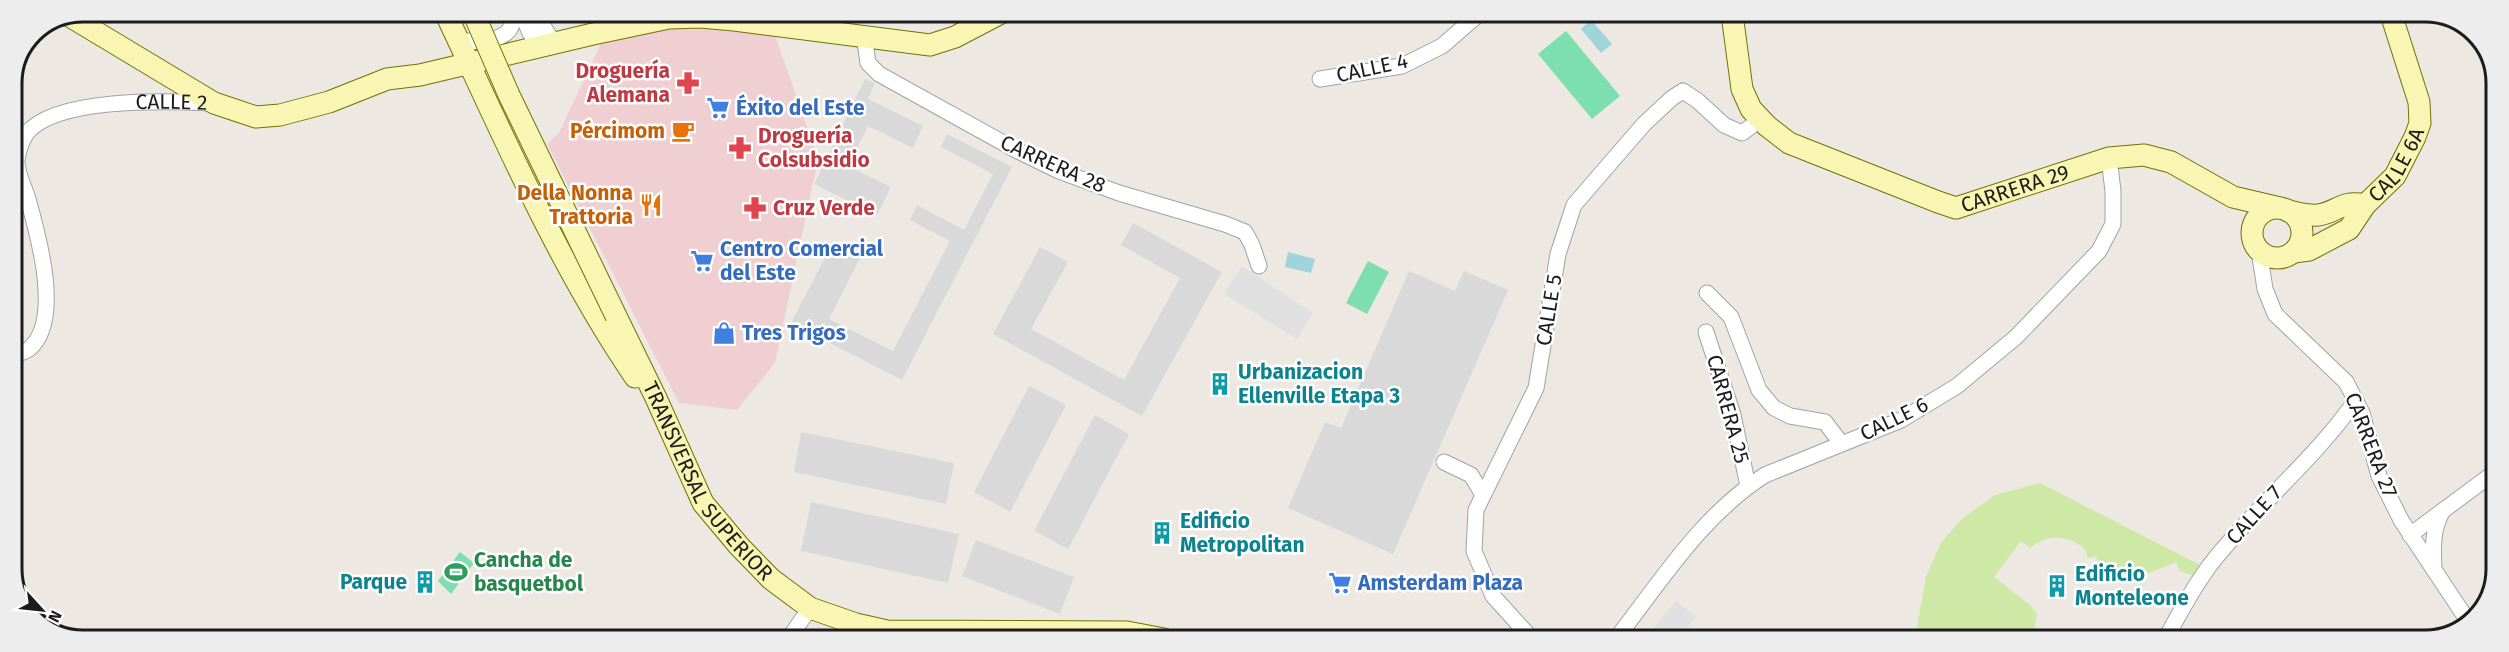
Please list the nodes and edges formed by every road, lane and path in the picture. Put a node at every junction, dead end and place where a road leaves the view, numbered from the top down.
1 (80, 22) edge
2 (450, 22) edge
3 (477, 22) edge
4 (512, 22) edge
5 (525, 22) edge
6 (538, 22) edge
7 (651, 22) edge
8 (748, 22) edge
9 (984, 22) edge
10 (1470, 22) edge
11 (1733, 22) edge
12 (2394, 22) edge
13 (864, 34) junction
14 (458, 40) junction
15 (546, 45) junction
16 (468, 63) junction
17 (1738, 66) junction
18 (1320, 79) dead end
19 (214, 103) junction
20 (1761, 119) junction
21 (22, 146) edge
22 (1797, 146) junction
23 (2109, 158) junction
24 (22, 180) edge
25 (2233, 197) junction
26 (2365, 205) junction
27 (2284, 210) junction
28 (2269, 254) junction
29 (1258, 266) dead end
30 (1707, 293) dead end
31 (1706, 332) dead end
32 (23, 352) edge
33 (657, 398) junction
34 (2359, 407) junction
35 (1842, 443) junction
36 (1444, 462) dead end
37 (2486, 479) edge
38 (1748, 486) junction
39 (1484, 495) junction
40 (2443, 511) junction
41 (2410, 535) junction
42 (2434, 570) junction
43 (810, 609) junction
44 (2464, 616) edge
45 (795, 630) edge
46 (883, 630) edge
47 (1524, 630) edge
48 (1623, 630) edge
49 (2170, 630) edge

1 - 19 street
2 - 14 street
3 - 33 street, TRANSVERSAL SUPERIOR, bridge
4 - 14 street
5 - 15 street
6 - 15 street
7 - 15 street, CALLE 2
8 - 13 street, CALLE 2
9 - 13 street, CALLE 2
10 - 18 street, CALLE 4
11 - 17 street, CARRERA 29
12 - 26 street, CALLE 6A
13 - 29 street, CARRERA 28
14 - 16 street
15 - 16 street, CALLE 2
16 - 19 street, CALLE 2
16 - 33 street
17 - 20 street, CARRERA 29
17 - 22 street, CARRERA 29
19 - 21 street, CALLE 2
20 - 22 street, CARRERA 29
20 - 39 street, CALLE 5
22 - 23 street, CARRERA 29
23 - 25 street, CARRERA 29
23 - 35 street, CALLE 6
24 - 32 street, CALLE 2
25 - 27 street, CARRERA 29
25 - 28 street
26 - 27 street, CALLE 6A
26 - 28 street, CALLE 6A
27 - 28 street
27 - 28 street
28 - 34 street, CARRERA 27
30 - 35 street
31 - 38 street, CARRERA 25
33 - 43 street, TRANSVERSAL SUPERIOR
34 - 41 street, CARRERA 27
34 - 49 street, CALLE 7
35 - 38 street, CALLE 6
36 - 39 street
37 - 40 street
38 - 48 street, CALLE 6
39 - 47 street, CALLE 5
40 - 41 street
40 - 42 street
41 - 42 street, CARRERA 27
42 - 44 street, CARRERA 27
43 - 45 street
43 - 46 street, TRANSVERSAL SUPERIOR

